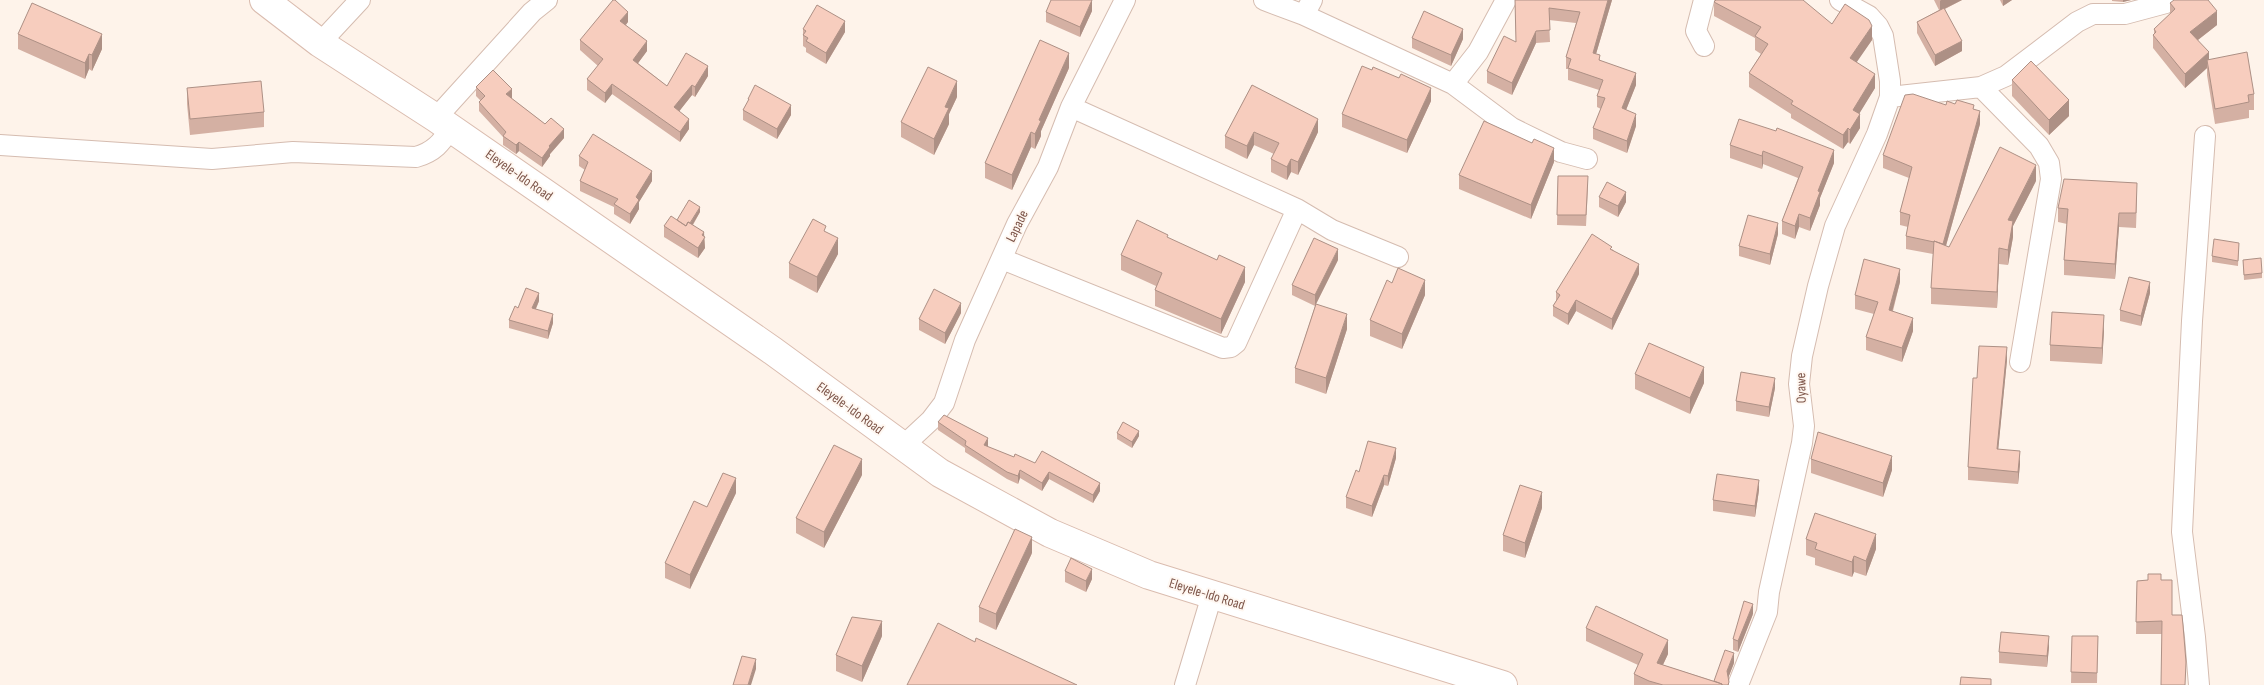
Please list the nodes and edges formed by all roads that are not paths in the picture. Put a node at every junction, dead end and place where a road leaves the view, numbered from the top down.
1 (264, 0) edge
2 (360, 0) edge
3 (547, 0) edge
4 (1125, 0) edge
5 (1264, 0) edge
6 (1506, 0) edge
7 (1704, 0) edge
8 (1840, 0) edge
9 (2166, 3) dead end
10 (2091, 7) edge
11 (1308, 8) edge
12 (320, 43) junction
13 (1704, 46) dead end
14 (1453, 84) junction
15 (1981, 87) junction
16 (1890, 97) junction
17 (1071, 106) junction
18 (444, 123) junction
19 (2205, 136) dead end
20 (0, 145) edge
21 (1586, 159) dead end
22 (1298, 209) junction
23 (1398, 257) dead end
24 (1002, 259) junction
25 (2020, 362) dead end
26 (903, 446) junction
27 (1212, 595) junction
28 (1459, 679) edge
29 (1185, 685) edge
30 (1503, 685) edge
31 (1738, 685) edge
32 (2199, 685) edge

1 - 12 main road, Eleyele-Ido Road
2 - 12 street
3 - 18 street
4 - 17 street, Lapade
5 - 11 street
6 - 14 street
7 - 13 street
8 - 16 street
9 - 10 street
10 - 15 street
11 - 14 street
12 - 18 main road, Eleyele-Ido Road
14 - 21 street
15 - 16 street
15 - 25 street
16 - 31 street, Oyawe
17 - 22 street
17 - 24 street, Lapade
18 - 20 street
18 - 26 main road, Eleyele-Ido Road
19 - 32 street
22 - 23 street
22 - 24 street
24 - 26 street, Lapade
26 - 27 main road, Eleyele-Ido Road
27 - 28 main road, Eleyele-Ido Road
27 - 29 street
28 - 30 main road, Eleyele-Ido Road

